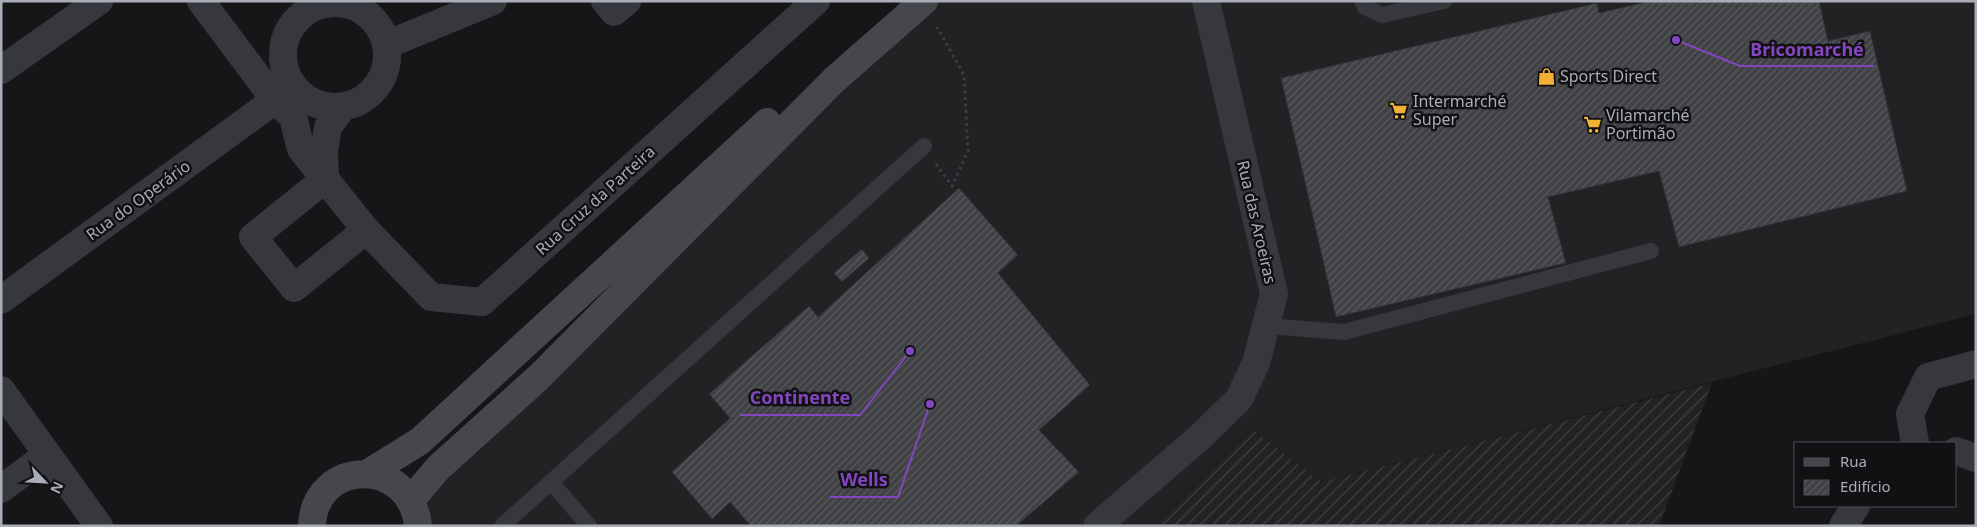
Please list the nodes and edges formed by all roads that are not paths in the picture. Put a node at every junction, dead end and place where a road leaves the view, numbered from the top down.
1 (100, 1) edge
2 (201, 1) edge
3 (492, 1) edge
4 (605, 1) edge
5 (627, 1) edge
6 (816, 1) edge
7 (896, 1) edge
8 (1206, 1) edge
9 (1362, 1) edge
10 (1444, 1) edge
11 (330, 2) edge
12 (924, 2) edge
13 (386, 45) junction
14 (1, 70) edge
15 (289, 98) junction
16 (342, 108) junction
17 (924, 146) road end
18 (325, 180) junction
19 (366, 230) junction
20 (1651, 251) dead end
21 (1, 300) edge
22 (1266, 326) junction
23 (1976, 364) edge
24 (1, 390) edge
25 (1915, 442) edge
26 (1957, 451) edge
27 (47, 455) junction
28 (1976, 458) edge
29 (367, 474) junction
30 (551, 482) junction
31 (1, 489) edge
32 (411, 500) junction
33 (1855, 507) edge
34 (311, 522) edge
35 (99, 526) edge
36 (418, 526) edge
37 (502, 526) edge
38 (589, 526) edge
39 (1096, 526) edge
40 (1843, 526) edge

1 - 14 street
2 - 15 street
3 - 13 street
4 - 5 street
6 - 19 street, Rua Cruz da Parteira
7 - 29 main road
8 - 22 street, Rua das Aroeiras
9 - 10 lane
11 - 13 street
11 - 15 street
12 - 32 main road
13 - 16 street
15 - 16 street
15 - 18 street, Rua Cruz da Parteira
15 - 21 street, Rua do Operário
16 - 18 street
17 - 30 lane
18 - 19 street, Rua Cruz da Parteira
18 - 19 street
20 - 22 lane
22 - 39 street, Rua das Aroeiras
23 - 25 street
24 - 27 street
26 - 28 street
27 - 31 street
27 - 35 street
29 - 32 main road
29 - 34 main road
30 - 37 lane
30 - 38 lane
32 - 36 main road
33 - 40 street

